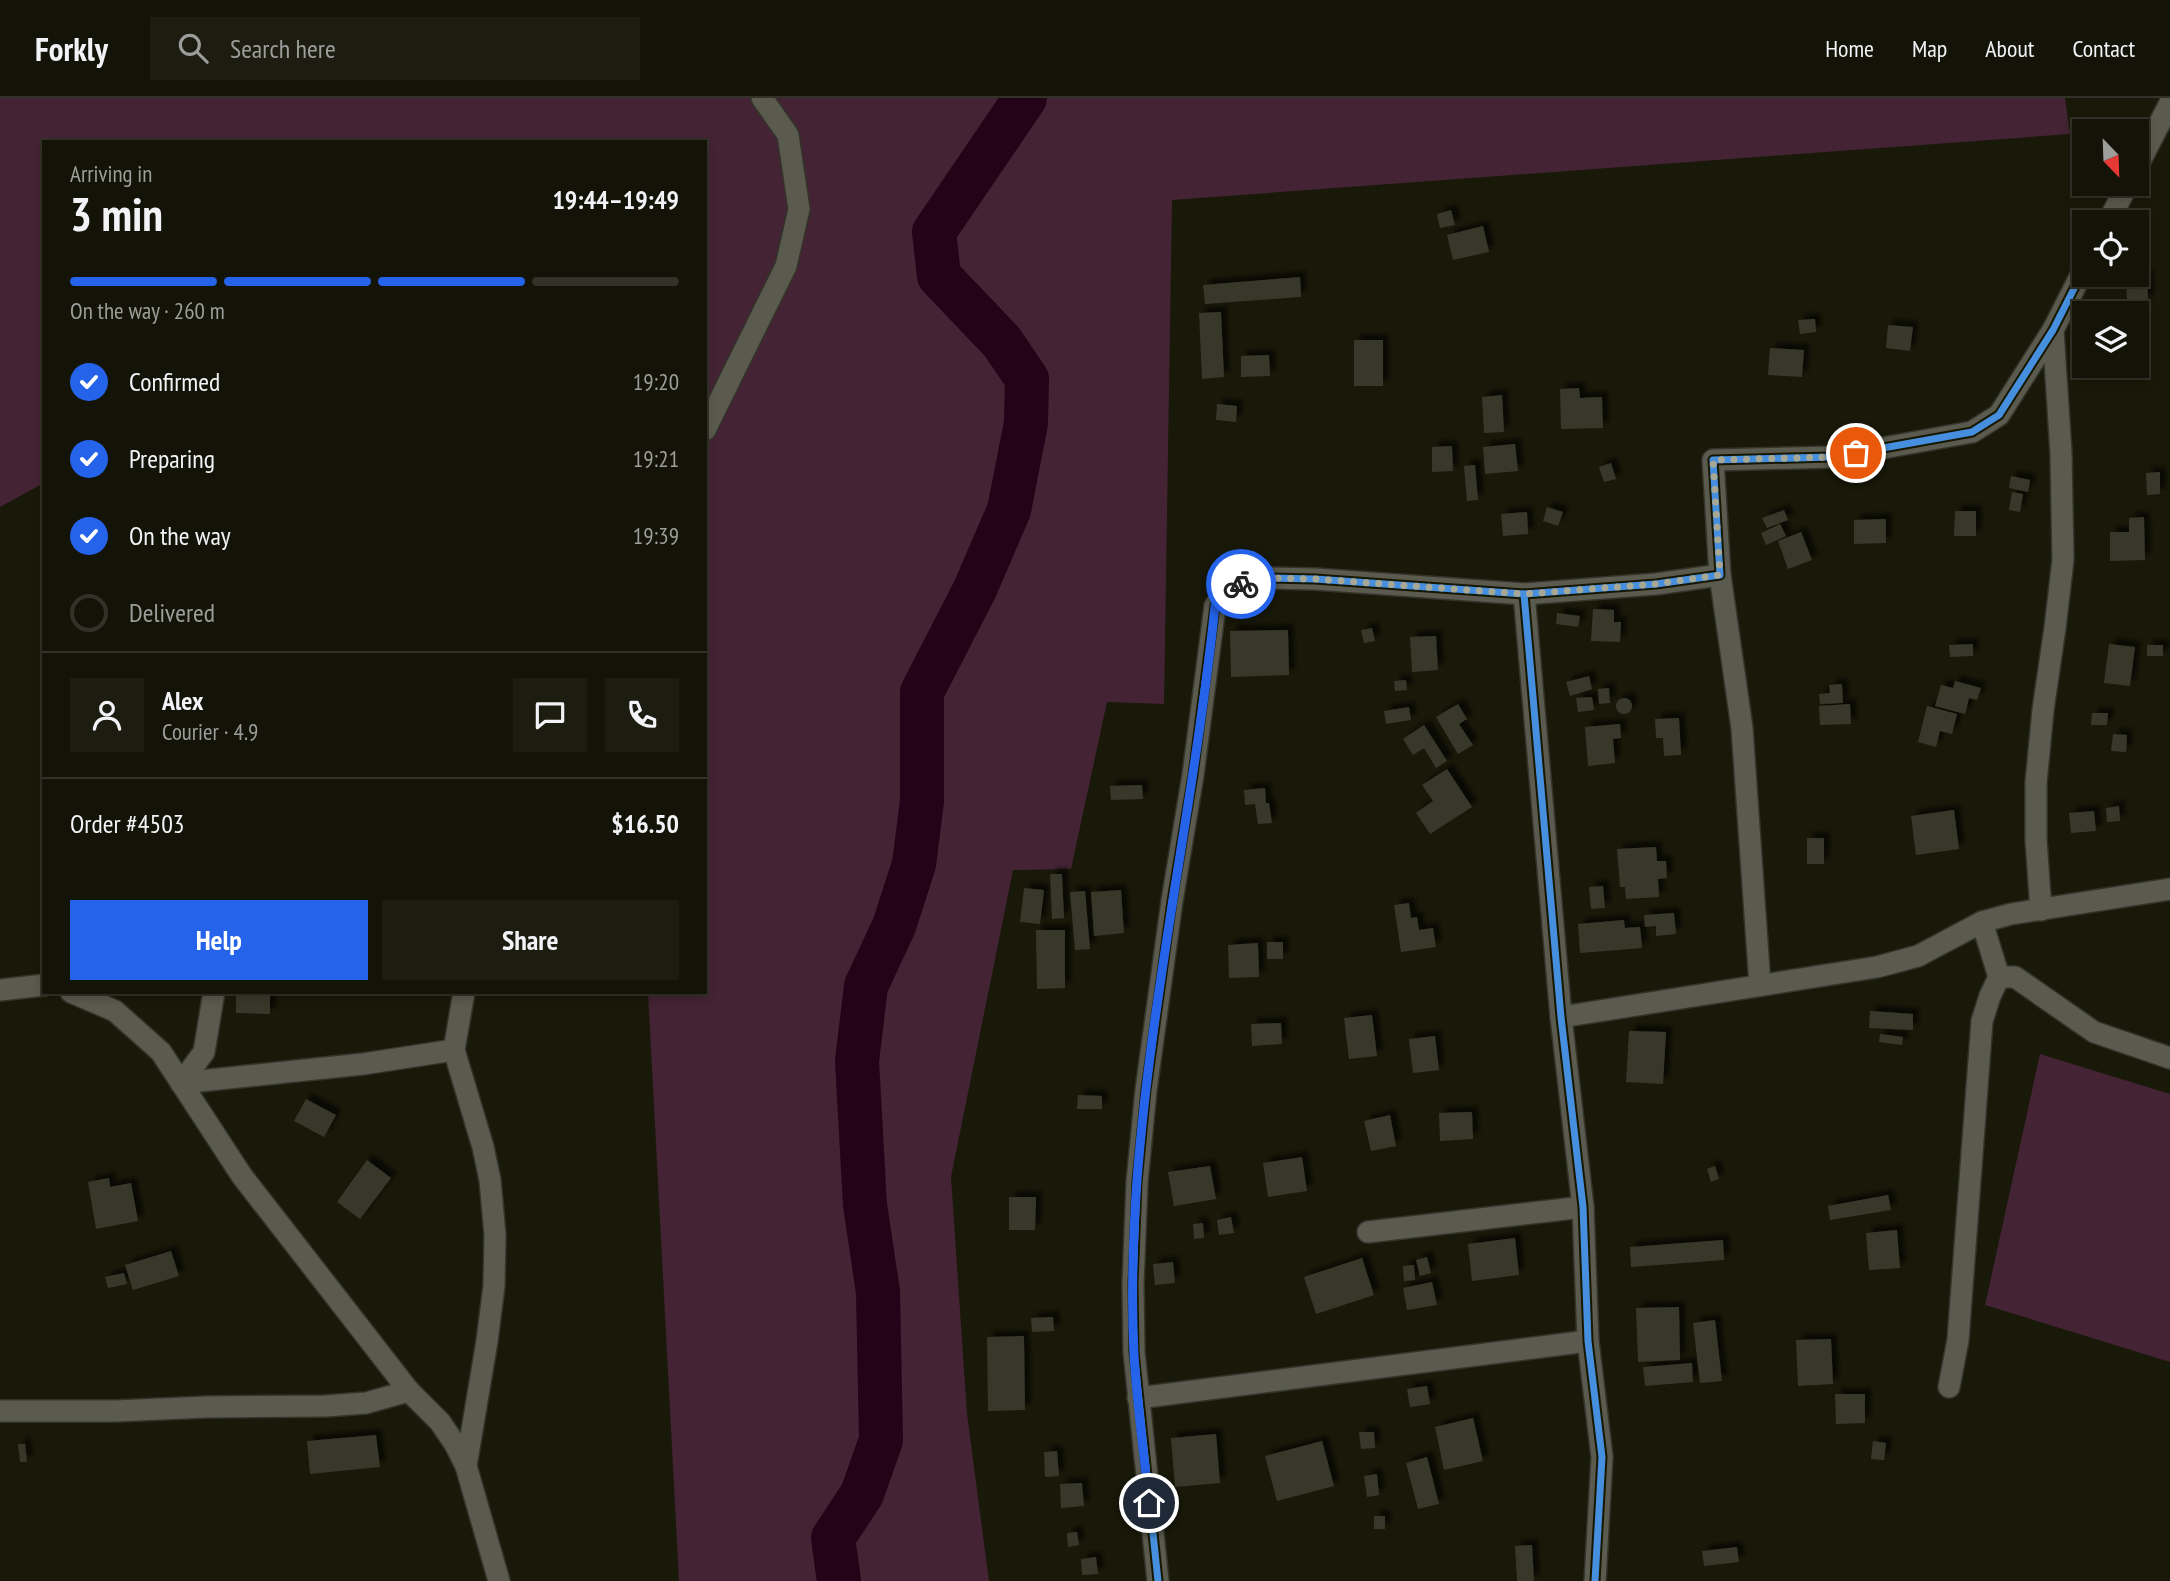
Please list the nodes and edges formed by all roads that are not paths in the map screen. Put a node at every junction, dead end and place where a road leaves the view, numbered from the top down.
1 (762, 98) edge
2 (2170, 103) edge
3 (2149, 144) edge
4 (2075, 287) edge
5 (2053, 330) junction
6 (707, 426) edge
7 (1720, 575) junction
8 (1524, 594) junction
9 (2170, 890) edge
10 (2041, 910) junction
11 (1982, 922) junction
12 (1999, 977) junction
13 (42, 985) edge
14 (1760, 985) junction
15 (0, 990) edge
16 (76, 994) edge
17 (214, 994) edge
18 (464, 994) edge
19 (1561, 1017) junction
20 (454, 1050) junction
21 (2170, 1058) edge
22 (181, 1083) junction
23 (1583, 1207) junction
24 (1368, 1232) dead end
25 (1588, 1341) junction
26 (1950, 1387) dead end
27 (409, 1391) junction
28 (1138, 1398) junction
29 (0, 1411) edge
30 (466, 1466) junction
31 (499, 1581) edge
32 (1158, 1581) edge
33 (1595, 1581) edge

1 - 6 street
2 - 3 street
4 - 5 street
5 - 7 street
5 - 10 street
7 - 8 street
7 - 14 street
8 - 19 street
8 - 28 street
9 - 10 street
10 - 11 street
11 - 12 street
11 - 14 street
12 - 21 street
12 - 26 street
13 - 15 street
14 - 19 street
16 - 22 street
17 - 22 street
18 - 20 street
19 - 23 street
20 - 22 street
20 - 30 street
22 - 27 street
23 - 24 street
23 - 25 street
25 - 28 street
25 - 33 street
27 - 29 street
27 - 30 street
28 - 32 street
30 - 31 street

